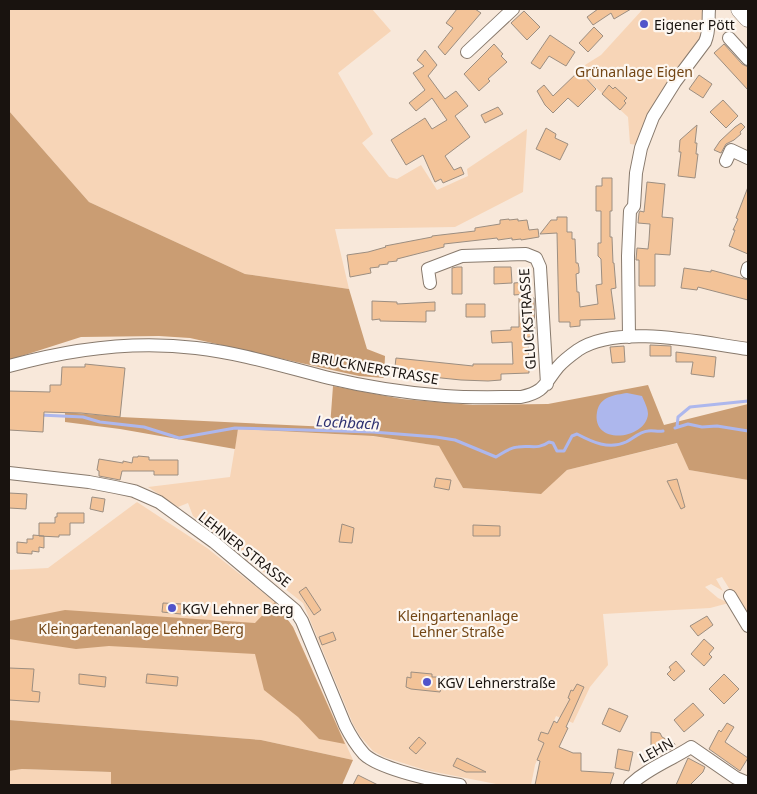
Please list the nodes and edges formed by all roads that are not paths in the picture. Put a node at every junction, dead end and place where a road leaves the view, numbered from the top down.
1 (740, 9) edge
2 (708, 10) edge
3 (505, 11) edge
4 (748, 18) edge
5 (730, 38) dead end
6 (467, 52) dead end
7 (748, 58) edge
8 (748, 158) edge
9 (726, 161) dead end
10 (748, 268) edge
11 (748, 272) edge
12 (430, 283) dead end
13 (629, 336) junction
14 (748, 349) edge
15 (9, 366) edge
16 (547, 384) junction
17 (9, 473) edge
18 (730, 596) dead end
19 (748, 626) edge
20 (748, 783) edge
21 (460, 785) edge
22 (630, 785) edge

1 - 4 main road
2 - 13 street
3 - 6 street
5 - 7 street
8 - 9 street
10 - 11 street
12 - 16 street, GLUCKSTRASSE
13 - 14 street, BRUCKNERSTRASSE
13 - 16 street, BRUCKNERSTRASSE
15 - 16 street, BRUCKNERSTRASSE
17 - 21 street, LEHNER STRASSE
18 - 19 street
20 - 22 street, LEHN

